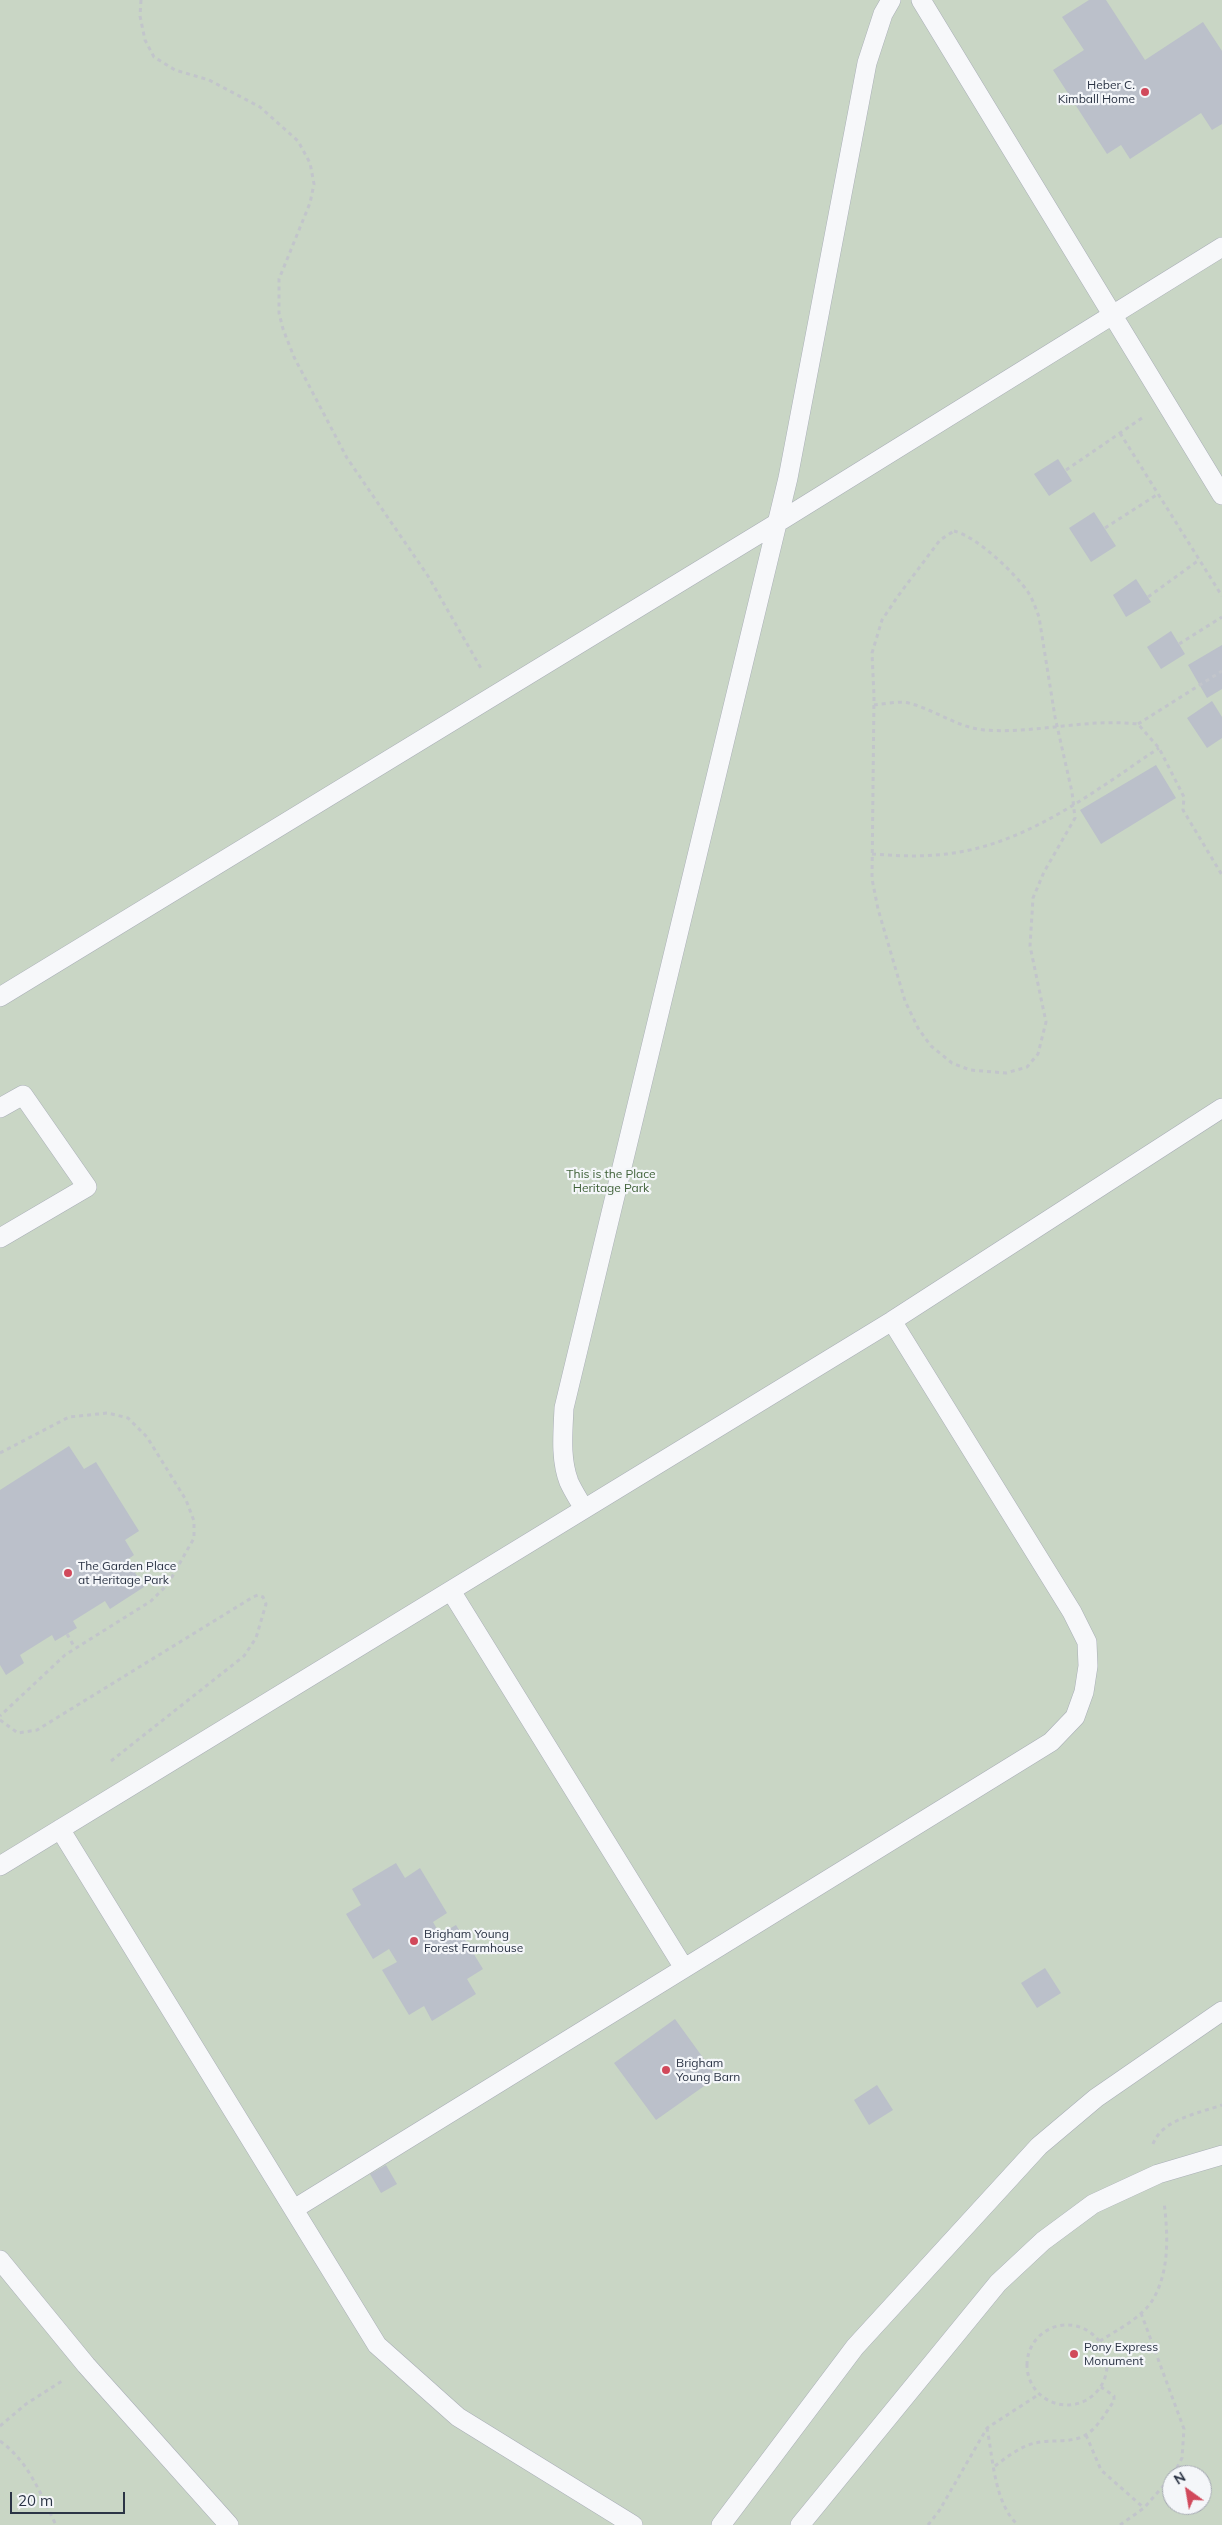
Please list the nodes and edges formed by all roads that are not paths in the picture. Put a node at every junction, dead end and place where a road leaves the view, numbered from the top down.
1 (891, 0) edge
2 (921, 0) edge
3 (1222, 247) edge
4 (1112, 315) junction
5 (1222, 495) edge
6 (777, 523) junction
7 (0, 996) edge
8 (0, 1108) edge
9 (1222, 1108) edge
10 (0, 1238) edge
11 (892, 1321) junction
12 (584, 1509) junction
13 (451, 1591) junction
14 (60, 1829) junction
15 (0, 1866) edge
16 (684, 1968) junction
17 (1222, 2011) edge
18 (1222, 2155) edge
19 (294, 2209) junction
20 (0, 2260) edge
21 (229, 2525) edge
22 (633, 2525) edge
23 (721, 2525) edge
24 (800, 2525) edge

1 - 6 lane
2 - 4 lane
3 - 4 lane
4 - 5 lane
4 - 6 lane
6 - 7 lane
6 - 12 lane
8 - 10 lane
9 - 11 lane
11 - 12 lane
11 - 16 lane
12 - 13 lane
13 - 14 lane
13 - 16 lane
14 - 15 lane
14 - 19 lane
16 - 19 lane
17 - 23 lane
18 - 24 lane
19 - 22 lane
20 - 21 lane

